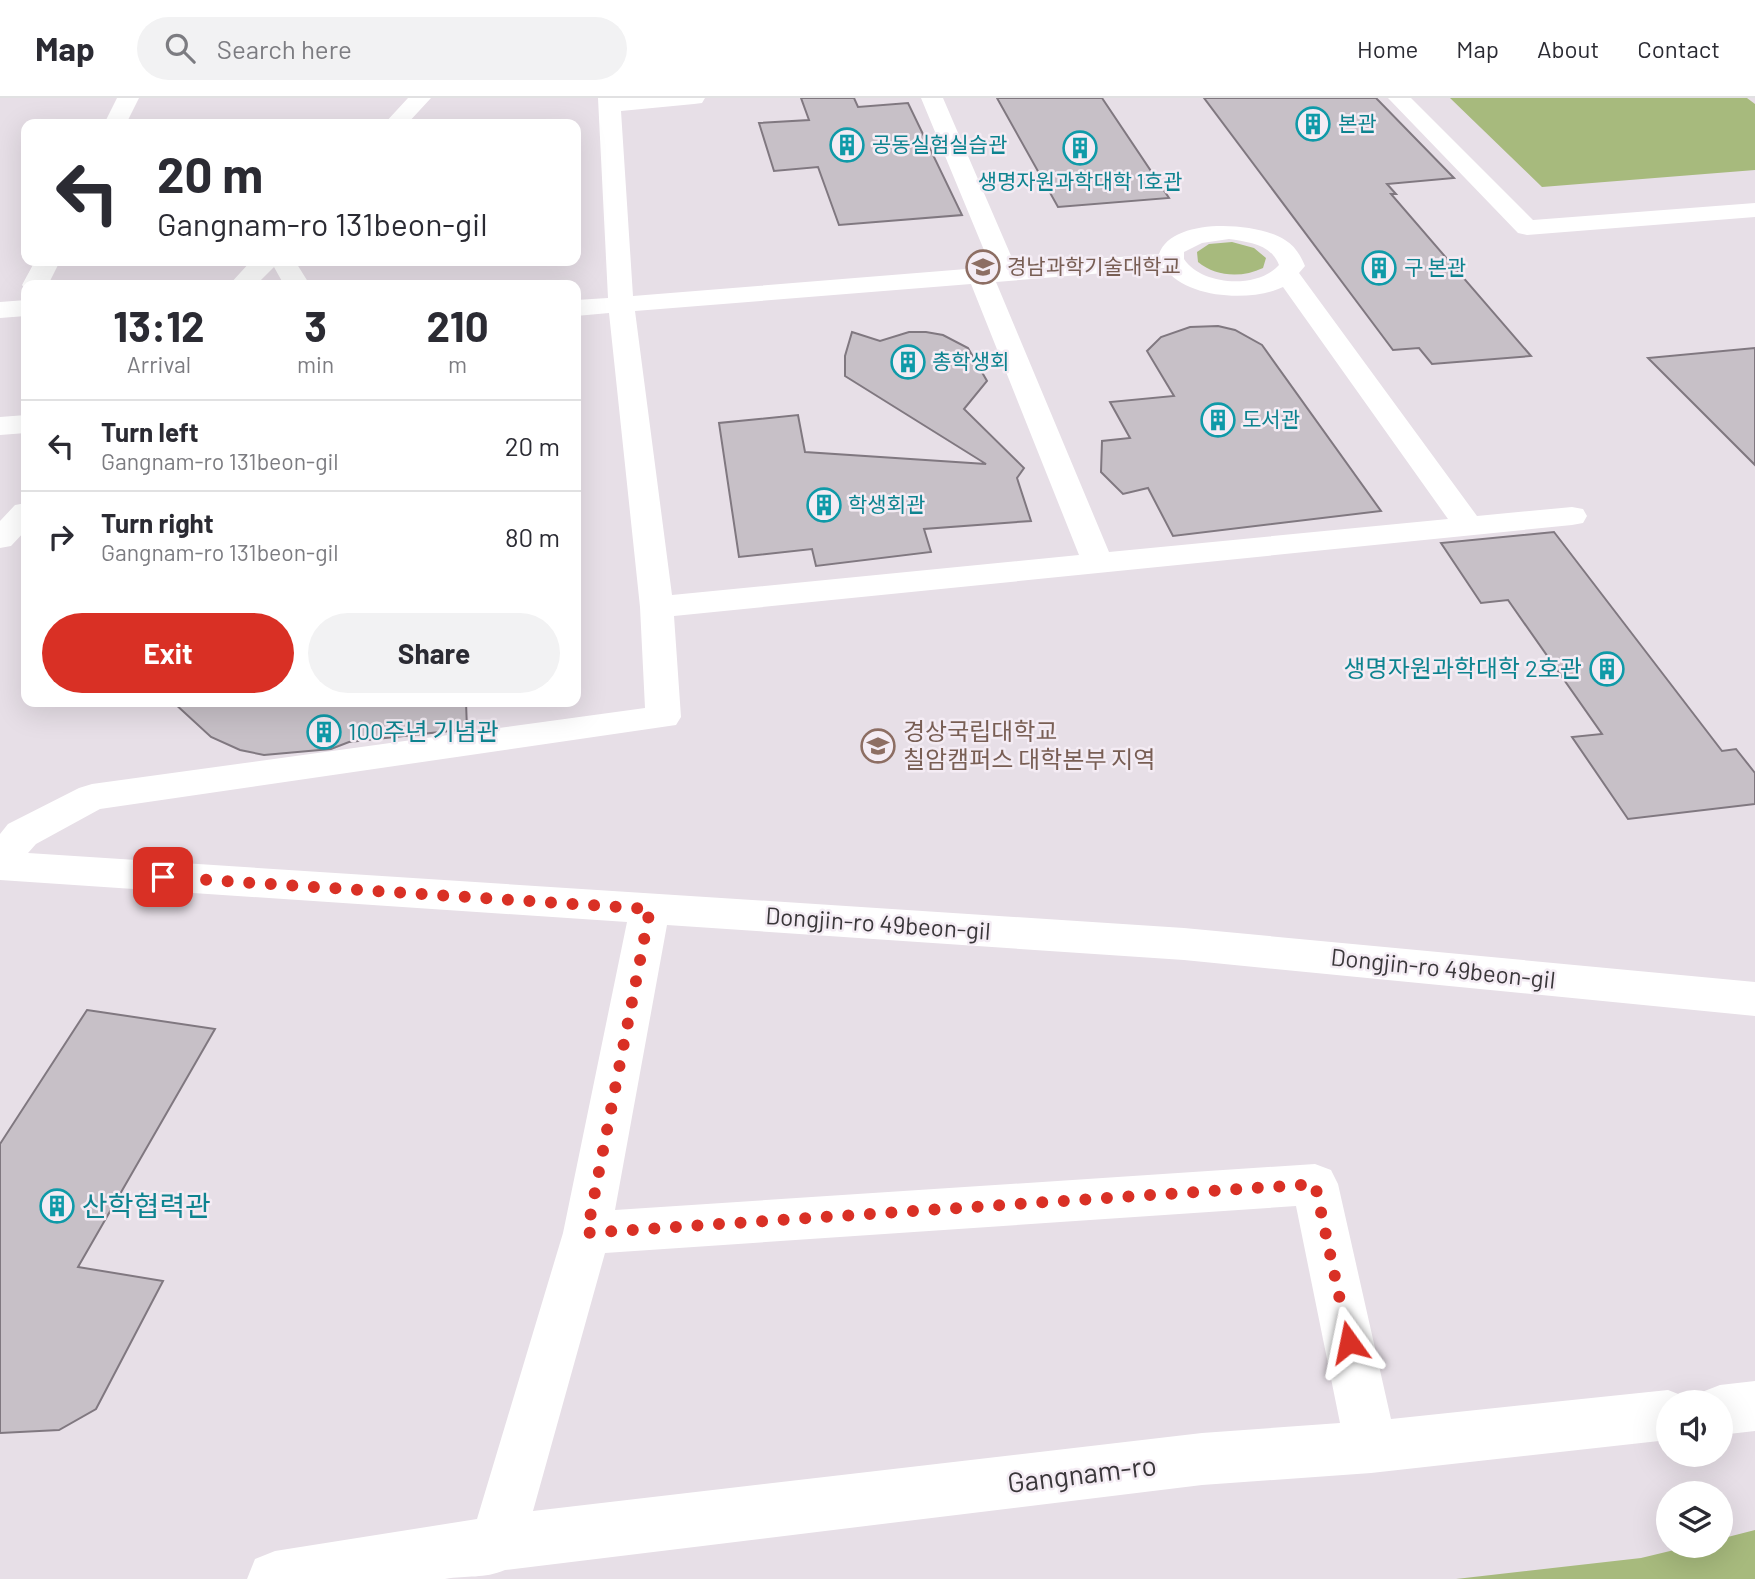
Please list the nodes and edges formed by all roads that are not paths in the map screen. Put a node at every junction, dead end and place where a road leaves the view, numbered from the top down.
1 (128, 98) edge
2 (420, 98) edge
3 (694, 98) edge
4 (932, 98) edge
5 (1398, 98) edge
6 (610, 101) edge
7 (117, 119) edge
8 (400, 119) edge
9 (1755, 210) edge
10 (1172, 260) junction
11 (259, 266) edge
12 (993, 274) junction
13 (1287, 275) junction
14 (244, 280) edge
15 (621, 304) junction
16 (581, 307) edge
17 (21, 424) edge
18 (0, 426) edge
19 (1572, 516) dead end
20 (21, 517) edge
21 (1468, 525) junction
22 (0, 539) edge
23 (1097, 561) junction
24 (657, 607) junction
25 (2, 861) edge
26 (650, 909) junction
27 (1755, 999) edge
28 (587, 1233) junction
29 (1755, 1406) edge
30 (1733, 1409) edge
31 (1656, 1416) edge
32 (1371, 1447) junction
33 (497, 1544) junction
34 (275, 1579) edge
35 (436, 1579) edge

1 - 7 street
2 - 8 street
3 - 6 street
4 - 12 street
5 - 9 street
6 - 15 street
10 - 12 street
10 - 13 street
10 - 13 street
11 - 14 street
12 - 15 street
12 - 23 street
13 - 21 street
15 - 16 street
15 - 24 street
17 - 18 street
19 - 21 street
20 - 22 street
21 - 23 street
23 - 24 street
24 - 25 street
25 - 26 street, Dongjin-ro 49beon-gil
26 - 27 street, Dongjin-ro 49beon-gil
26 - 28 street
28 - 32 street
28 - 33 street
29 - 30 street
31 - 32 street, Gangnam-ro
32 - 33 street, Gangnam-ro
33 - 34 street, Gangnam-ro
33 - 35 street, Gangnam-ro

